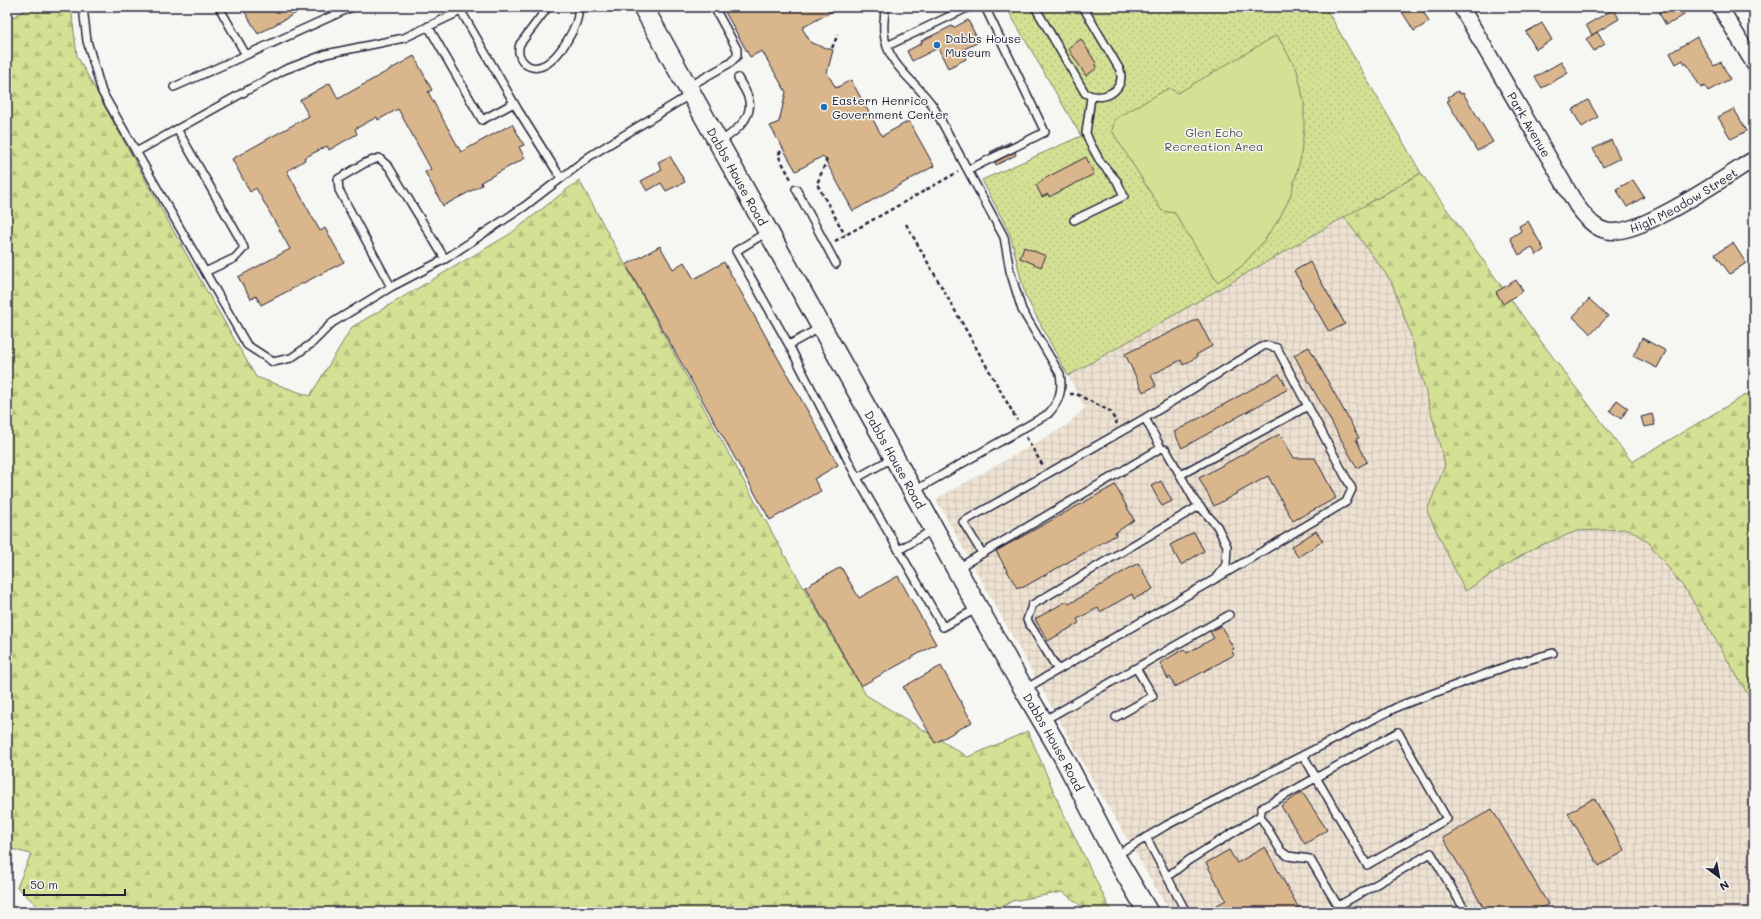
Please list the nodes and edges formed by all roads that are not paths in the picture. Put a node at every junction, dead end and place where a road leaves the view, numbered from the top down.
1 (83, 7) edge
2 (219, 7) edge
3 (352, 7) edge
4 (548, 7) edge
5 (578, 7) edge
6 (643, 7) edge
7 (714, 7) edge
8 (885, 7) edge
9 (969, 7) edge
10 (984, 7) edge
11 (1035, 7) edge
12 (1083, 7) edge
13 (1461, 7) edge
14 (1720, 7) edge
15 (428, 26) junction
16 (887, 46) junction
17 (246, 55) junction
18 (1754, 64) edge
19 (738, 78) dead end
20 (174, 87) dead end
21 (689, 91) junction
22 (1091, 97) junction
23 (514, 103) junction
24 (177, 129) junction
25 (719, 143) junction
26 (136, 152) junction
27 (1754, 159) edge
28 (968, 170) junction
29 (561, 178) junction
30 (796, 189) road end
31 (1074, 220) dead end
32 (767, 232) junction
33 (1608, 232) joint
34 (445, 259) junction
35 (836, 264) dead end
36 (205, 272) junction
37 (391, 287) junction
38 (821, 327) junction
39 (789, 345) junction
40 (1308, 406) junction
41 (1145, 418) junction
42 (1161, 448) junction
43 (894, 457) junction
44 (1180, 475) junction
45 (857, 478) junction
46 (913, 492) junction
47 (1199, 506) junction
48 (934, 529) junction
49 (899, 550) junction
50 (982, 553) junction
51 (956, 569) junction
52 (1215, 579) junction
53 (978, 608) junction
54 (1229, 615) dead end
55 (1553, 653) dead end
56 (1136, 668) junction
57 (1058, 670) junction
58 (1024, 689) junction
59 (1116, 718) dead end
60 (1042, 721) junction
61 (1303, 755) junction
62 (1316, 777) junction
63 (1260, 816) junction
64 (1146, 838) junction
65 (1115, 856) junction
66 (1167, 877) junction
67 (1340, 909) edge
68 (1148, 912) edge
69 (1186, 912) edge
70 (1466, 912) edge

1 - 26 lane
2 - 17 lane
3 - 17 lane
4 - 5 lane
6 - 21 street, Dabbs House Road
7 - 21 lane
8 - 16 lane
9 - 16 lane
10 - 28 lane
11 - 22 lane
12 - 22 lane
13 - 33 street, Park Avenue
14 - 18 street
15 - 23 lane
15 - 23 lane
15 - 24 lane
16 - 28 lane
17 - 20 lane
19 - 25 lane
21 - 25 street, Dabbs House Road
21 - 29 lane
22 - 31 lane
23 - 29 lane
24 - 26 lane
24 - 36 lane
25 - 32 street, Dabbs House Road
26 - 36 lane
27 - 33 street, High Meadow Street
28 - 46 lane
29 - 34 lane
30 - 35 lane
32 - 38 street, Dabbs House Road
32 - 39 lane
34 - 37 lane
34 - 37 lane
36 - 37 lane
38 - 39 lane
38 - 43 street, Dabbs House Road
39 - 45 lane
40 - 41 lane
40 - 44 lane
40 - 52 lane
41 - 42 lane
41 - 50 lane
42 - 44 lane
42 - 50 lane
43 - 45 lane
43 - 46 street, Dabbs House Road
44 - 47 lane
45 - 49 lane
46 - 48 street, Dabbs House Road
47 - 52 lane
47 - 57 lane
48 - 49 lane
48 - 51 street, Dabbs House Road
49 - 53 lane
50 - 51 lane
51 - 53 street, Dabbs House Road
52 - 57 lane
53 - 58 street, Dabbs House Road
54 - 56 lane
55 - 61 lane
56 - 59 lane
56 - 60 lane
57 - 58 lane
58 - 60 street, Dabbs House Road
60 - 65 street, Dabbs House Road
61 - 62 lane
61 - 64 lane
62 - 62 lane
62 - 63 lane
63 - 66 lane
63 - 67 lane
64 - 65 lane
64 - 66 lane
65 - 68 street, Dabbs House Road
66 - 69 lane
67 - 70 lane

